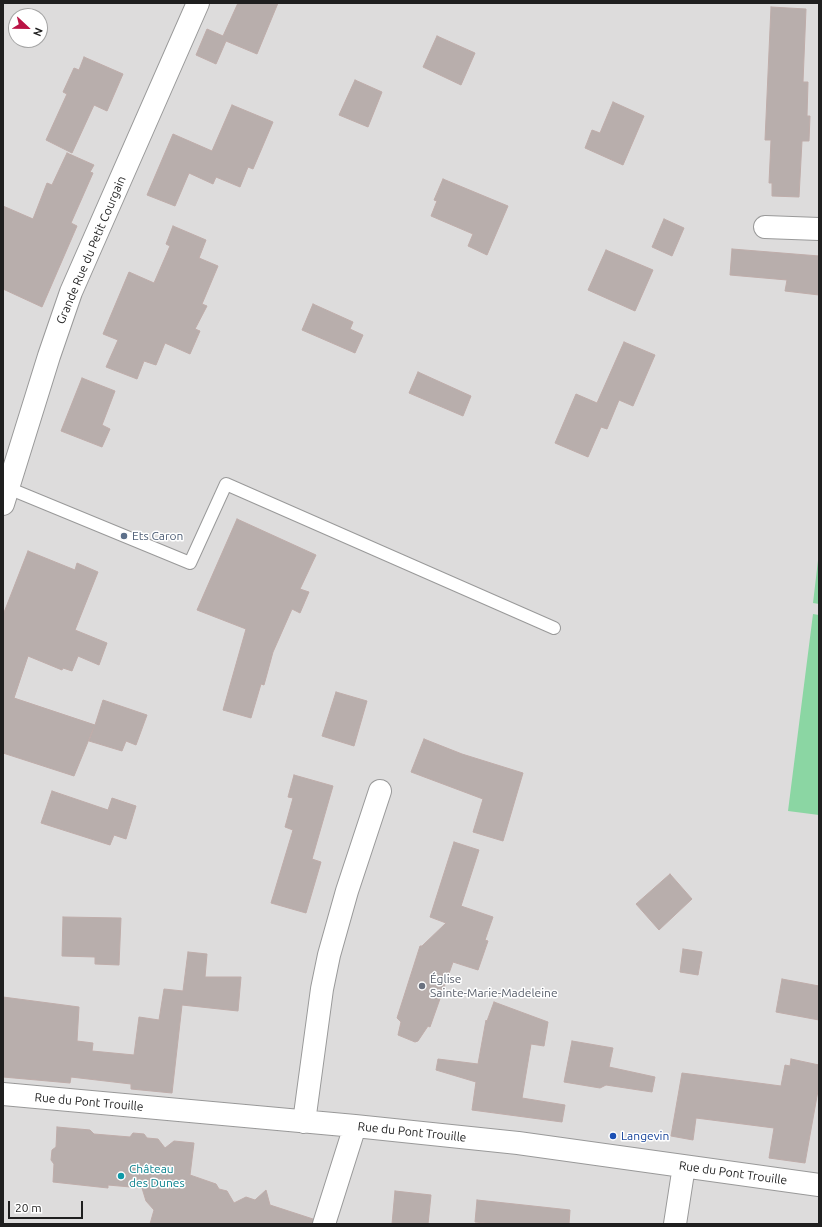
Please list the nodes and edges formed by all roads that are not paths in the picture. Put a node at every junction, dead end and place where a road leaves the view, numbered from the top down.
1 (198, 3) edge
2 (765, 227) dead end
3 (819, 229) edge
4 (5, 496) edge
5 (554, 628) dead end
6 (380, 791) dead end
7 (3, 1094) edge
8 (304, 1122) junction
9 (355, 1126) junction
10 (684, 1166) junction
11 (819, 1186) edge
12 (324, 1224) edge
13 (675, 1224) edge

1 - 4 street, Grande Rue du Petit Courgain
2 - 3 street
4 - 5 lane
6 - 8 street
7 - 8 street, Rue du Pont Trouille
8 - 9 street, Rue du Pont Trouille
9 - 10 street, Rue du Pont Trouille
9 - 12 street
10 - 11 street, Rue du Pont Trouille
10 - 13 street

